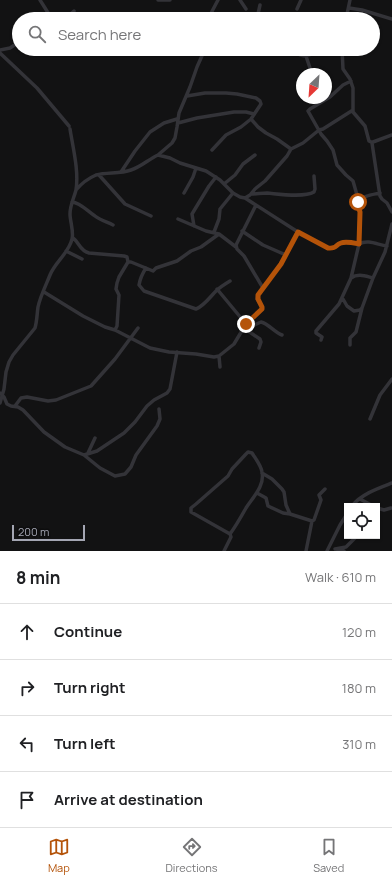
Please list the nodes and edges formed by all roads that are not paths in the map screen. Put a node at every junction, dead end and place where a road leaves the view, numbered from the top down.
1 (40, 0) edge
2 (158, 0) edge
3 (170, 0) edge
4 (218, 0) edge
5 (240, 0) edge
6 (301, 0) edge
7 (350, 0) edge
8 (260, 5) dead end
9 (349, 8) junction
10 (246, 9) dead end
11 (297, 9) dead end
12 (48, 12) edge
13 (212, 12) edge
14 (259, 12) edge
15 (348, 12) edge
16 (369, 12) edge
17 (380, 15) edge
18 (392, 19) edge
19 (12, 47) edge
20 (0, 51) edge
21 (202, 56) edge
22 (306, 56) edge
23 (343, 56) edge
24 (310, 68) edge
25 (351, 81) junction
26 (187, 96) junction
27 (353, 110) junction
28 (254, 114) junction
29 (251, 119) junction
30 (178, 121) junction
31 (319, 130) junction
32 (392, 135) edge
33 (372, 143) junction
34 (291, 149) junction
35 (212, 150) dead end
36 (158, 154) junction
37 (255, 155) dead end
38 (196, 168) junction
39 (121, 172) junction
40 (99, 175) junction
41 (314, 176) dead end
42 (216, 177) junction
43 (224, 184) junction
44 (76, 190) junction
45 (184, 193) dead end
46 (233, 193) junction
47 (380, 193) junction
48 (251, 194) junction
49 (245, 198) junction
50 (72, 202) junction
51 (357, 204) junction
52 (256, 205) junction
53 (392, 212) edge
54 (151, 216) dead end
55 (178, 219) dead end
56 (392, 224) edge
57 (113, 225) dead end
58 (194, 226) junction
59 (242, 231) junction
60 (214, 232) junction
61 (298, 232) junction
62 (219, 234) junction
63 (73, 238) junction
64 (359, 244) junction
65 (387, 246) junction
66 (236, 247) junction
67 (66, 251) junction
68 (286, 255) junction
69 (82, 259) dead end
70 (128, 262) junction
71 (146, 268) junction
72 (351, 278) junction
73 (373, 278) junction
74 (230, 281) dead end
75 (263, 288) junction
76 (217, 290) junction
77 (44, 292) junction
78 (342, 299) junction
79 (362, 308) junction
80 (246, 324) junction
81 (138, 328) dead end
82 (244, 329) junction
83 (115, 330) junction
84 (282, 335) dead end
85 (131, 339) junction
86 (321, 340) dead end
87 (350, 345) dead end
88 (259, 348) dead end
89 (177, 352) junction
90 (219, 356) junction
91 (220, 367) dead end
92 (392, 379) edge
93 (1, 394) edge
94 (0, 403) edge
95 (15, 406) junction
96 (159, 409) dead end
97 (370, 419) dead end
98 (95, 438) dead end
99 (88, 453) junction
100 (84, 455) junction
101 (262, 473) junction
102 (392, 483) edge
103 (325, 489) dead end
104 (257, 493) junction
105 (360, 499) junction
106 (355, 503) edge
107 (367, 503) edge
108 (391, 508) dead end
109 (380, 509) edge
110 (290, 514) junction
111 (344, 519) edge
112 (312, 521) junction
113 (230, 534) junction
114 (354, 539) edge
115 (330, 546) junction
116 (335, 549) junction
117 (224, 551) edge
118 (306, 551) edge
119 (327, 551) edge
120 (344, 551) edge

1 - 12 street
2 - 3 street
4 - 13 street
5 - 10 street
6 - 11 street
7 - 9 street
8 - 14 street
9 - 15 street
9 - 16 street
17 - 18 street
19 - 20 street
20 - 44 street
21 - 26 street
22 - 24 street
23 - 25 street
25 - 27 street
25 - 31 street
26 - 28 street
26 - 30 street
27 - 31 street
27 - 33 street
28 - 29 street
28 - 30 street
29 - 34 street
29 - 35 street
30 - 36 street
30 - 39 street
31 - 34 street
31 - 51 street
32 - 33 street
33 - 47 street
34 - 48 street
36 - 38 street
36 - 39 street
37 - 43 street
38 - 42 street
38 - 45 street
39 - 40 street
40 - 44 street
40 - 54 street
41 - 48 street
42 - 43 street
42 - 58 street
43 - 46 street
44 - 50 street
46 - 49 street
46 - 60 street
47 - 51 street
47 - 53 street
48 - 49 street
49 - 52 street
50 - 57 street
50 - 63 street
51 - 64 street
52 - 59 street
52 - 61 street
55 - 58 street
56 - 65 street
58 - 60 street
59 - 66 street
59 - 68 street
60 - 62 street
61 - 64 street
61 - 68 street
62 - 66 street
62 - 71 street
63 - 67 street
63 - 70 street
64 - 65 street
64 - 72 street
65 - 73 street
66 - 75 street
67 - 69 street
67 - 77 street
68 - 75 street
70 - 71 street
70 - 83 street
71 - 76 street
72 - 73 street
72 - 78 street
73 - 79 street
74 - 76 street
75 - 80 street
76 - 80 street
77 - 83 street
77 - 93 street
78 - 79 street
78 - 86 street
79 - 87 street
80 - 82 street
81 - 85 street
82 - 84 street
82 - 88 street
82 - 90 street
83 - 85 street
85 - 89 street
85 - 95 street
89 - 90 street
89 - 99 street
90 - 91 street
92 - 97 street
93 - 94 street
93 - 95 street
95 - 100 street
96 - 100 street
98 - 99 street
99 - 100 street
101 - 104 street
101 - 110 street
101 - 113 street
102 - 105 street
103 - 112 street
104 - 110 street
104 - 113 street
105 - 106 street
105 - 107 street
108 - 109 street
110 - 112 street
111 - 115 street
112 - 118 street
113 - 117 street
114 - 116 street
115 - 116 street
115 - 119 street
116 - 120 street

